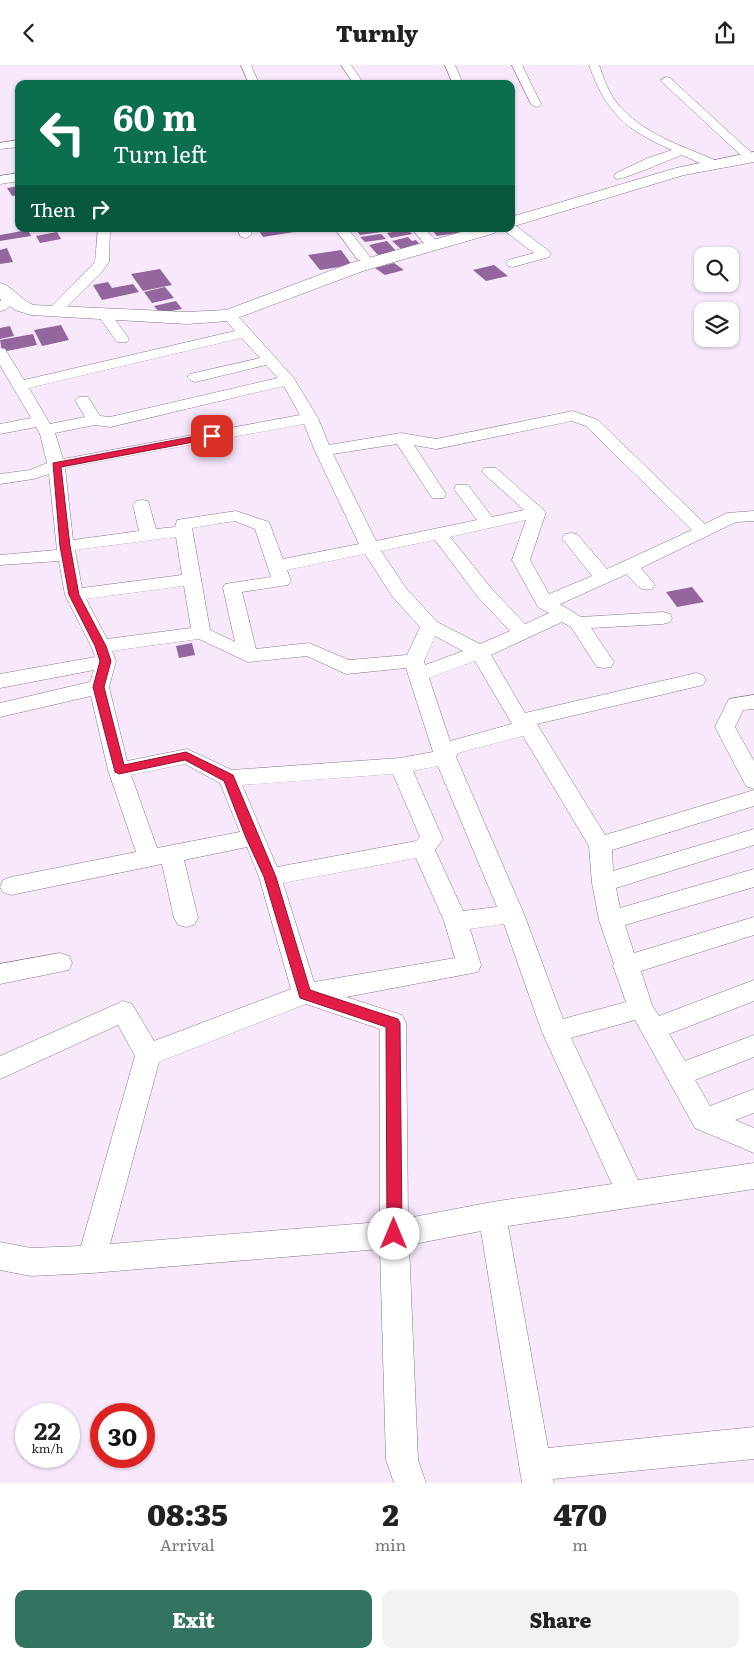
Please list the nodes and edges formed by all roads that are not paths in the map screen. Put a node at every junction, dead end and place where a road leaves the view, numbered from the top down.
1 (246, 65) edge
2 (346, 65) edge
3 (450, 65) edge
4 (517, 65) edge
5 (594, 65) edge
6 (252, 80) edge
7 (356, 80) edge
8 (456, 80) edge
9 (666, 80) dead end
10 (536, 104) dead end
11 (15, 144) edge
12 (0, 146) edge
13 (684, 150) junction
14 (752, 158) edge
15 (713, 164) junction
16 (620, 176) dead end
17 (15, 178) edge
18 (0, 180) edge
19 (515, 221) edge
20 (104, 232) edge
21 (343, 232) edge
22 (421, 232) edge
23 (472, 232) edge
24 (515, 232) edge
25 (432, 245) junction
26 (362, 257) dead end
27 (513, 263) dead end
28 (3, 299) edge
29 (55, 311) junction
30 (104, 314) junction
31 (229, 315) junction
32 (244, 333) junction
33 (122, 339) dead end
34 (1, 356) edge
35 (269, 360) junction
36 (195, 377) dead end
37 (288, 380) junction
38 (18, 386) junction
39 (83, 400) dead end
40 (310, 418) junction
41 (95, 420) junction
42 (43, 425) junction
43 (0, 429) edge
44 (401, 438) junction
45 (322, 451) junction
46 (56, 465) junction
47 (490, 472) dead end
48 (0, 479) edge
49 (462, 489) dead end
50 (438, 494) dead end
51 (142, 505) dead end
52 (537, 512) junction
53 (754, 516) edge
54 (487, 522) junction
55 (184, 531) junction
56 (703, 531) junction
57 (148, 534) junction
58 (439, 534) junction
59 (571, 538) dead end
60 (370, 548) junction
61 (66, 550) junction
62 (0, 560) edge
63 (277, 566) junction
64 (630, 566) junction
65 (604, 578) junction
66 (192, 579) junction
67 (646, 585) dead end
68 (74, 595) junction
69 (545, 603) junction
70 (570, 619) junction
71 (663, 619) dead end
72 (430, 626) junction
73 (201, 633) junction
74 (523, 633) junction
75 (480, 652) junction
76 (103, 654) junction
77 (248, 656) junction
78 (604, 662) dead end
79 (416, 668) junction
80 (696, 680) dead end
81 (0, 681) edge
82 (99, 687) junction
83 (754, 702) edge
84 (0, 710) edge
85 (524, 724) junction
86 (445, 757) junction
87 (400, 766) junction
88 (119, 770) junction
89 (229, 778) junction
90 (754, 781) edge
91 (754, 798) edge
92 (754, 837) edge
93 (252, 838) junction
94 (600, 845) junction
95 (423, 848) junction
96 (160, 856) junction
97 (270, 877) junction
98 (754, 878) edge
99 (603, 883) junction
100 (11, 886) dead end
101 (512, 914) junction
102 (186, 918) dead end
103 (456, 921) junction
104 (611, 921) junction
105 (754, 927) edge
106 (60, 963) dead end
107 (625, 966) junction
108 (0, 974) edge
109 (754, 990) edge
110 (305, 994) junction
111 (647, 1019) junction
112 (555, 1032) junction
113 (754, 1046) edge
114 (148, 1055) junction
115 (0, 1068) edge
116 (679, 1075) junction
117 (754, 1101) edge
118 (704, 1120) junction
119 (754, 1141) edge
120 (754, 1176) edge
121 (630, 1194) junction
122 (492, 1215) junction
123 (394, 1234) junction
124 (0, 1257) edge
125 (92, 1259) junction
126 (754, 1443) edge
127 (536, 1474) edge
128 (410, 1483) edge

1 - 6 street
2 - 7 street
3 - 8 street
4 - 10 street
5 - 13 street
9 - 14 street
11 - 12 street
13 - 15 street
13 - 16 street
14 - 15 main road
15 - 19 main road
17 - 18 street
20 - 29 street
21 - 26 street
22 - 25 street
23 - 25 main road
24 - 27 street
25 - 31 main road
28 - 29 main road
29 - 30 main road
30 - 31 main road
30 - 33 street
31 - 32 street
32 - 35 street
32 - 38 street
34 - 38 street
35 - 36 street
35 - 37 street
37 - 40 street
37 - 41 street
38 - 42 street
39 - 41 street
40 - 45 street
40 - 46 street
41 - 42 street
42 - 43 street
42 - 46 street
44 - 45 street
44 - 50 street
44 - 56 street
45 - 60 street
46 - 48 street
46 - 61 street
47 - 52 street
49 - 54 street
51 - 57 street
52 - 54 street
52 - 69 street
53 - 56 street
54 - 58 street
55 - 57 street
55 - 63 street
55 - 66 street
56 - 64 street
57 - 61 street
58 - 60 street
58 - 74 street
59 - 65 street
60 - 63 street
60 - 72 street
61 - 62 street
61 - 68 street
63 - 77 street
64 - 65 street
64 - 67 street
65 - 69 street
66 - 68 street
66 - 73 street
68 - 76 street
69 - 70 street
70 - 71 street
70 - 74 street
70 - 78 street
72 - 75 street
72 - 79 street
73 - 76 street
73 - 77 street
74 - 75 street
75 - 79 street
75 - 85 street
76 - 81 street
76 - 82 street
77 - 79 street
79 - 86 street
80 - 85 street
82 - 84 street
82 - 88 street
83 - 90 street
85 - 86 street
85 - 94 street
86 - 87 street
86 - 101 street
87 - 89 street
87 - 95 street
88 - 89 street
88 - 96 street
89 - 93 street
91 - 94 street
92 - 99 street
93 - 96 street
93 - 97 street
94 - 99 street
95 - 97 street
95 - 103 street
96 - 100 street
96 - 102 street
97 - 110 street
98 - 104 street
99 - 104 street
101 - 103 street
101 - 112 street
103 - 110 street
104 - 107 street
105 - 107 street
106 - 108 street
107 - 111 street
109 - 111 street
110 - 114 street
110 - 123 street
111 - 112 street
111 - 116 street
112 - 121 street
113 - 116 street
114 - 115 street
114 - 125 street
116 - 118 street
117 - 118 street
118 - 119 street
120 - 121 street
121 - 122 street
122 - 123 street
122 - 127 street
123 - 125 street
123 - 128 street
124 - 125 street
126 - 127 street

